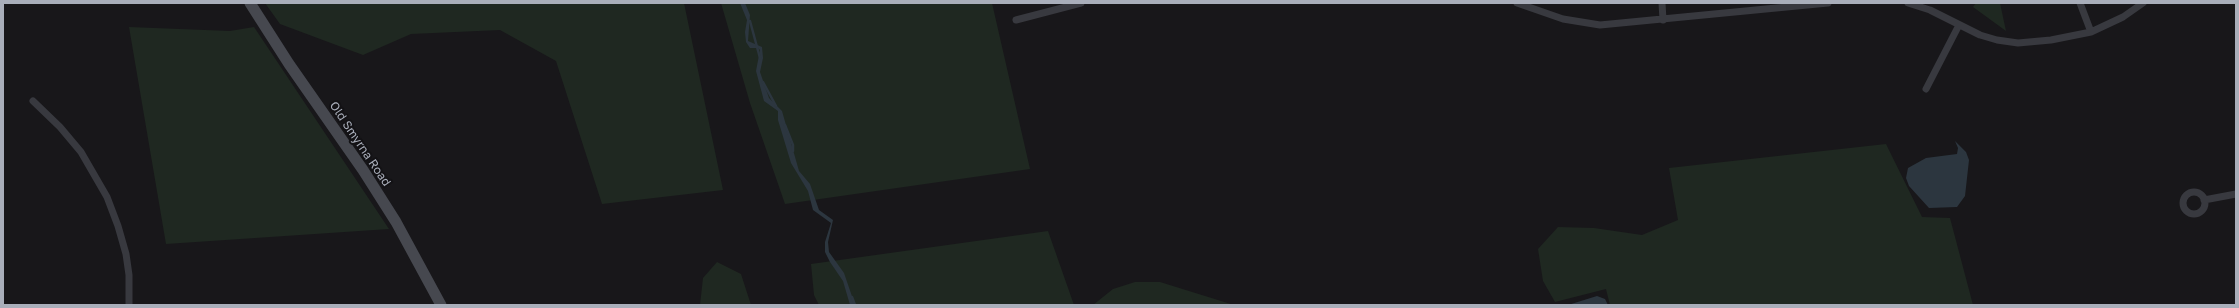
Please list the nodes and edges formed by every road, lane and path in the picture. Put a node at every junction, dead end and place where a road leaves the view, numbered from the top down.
1 (250, 3) edge
2 (1081, 3) edge
3 (1517, 3) edge
4 (1662, 3) edge
5 (1828, 3) edge
6 (1908, 3) edge
7 (2080, 3) edge
8 (2143, 3) edge
9 (1016, 20) dead end
10 (1663, 20) junction
11 (1960, 25) junction
12 (2091, 32) junction
13 (1926, 89) dead end
14 (33, 101) dead end
15 (2236, 194) edge
16 (2204, 200) dead end
17 (129, 305) edge
18 (441, 305) edge

1 - 18 street, Old Smyrna Road
2 - 9 street
3 - 10 street
4 - 10 street
5 - 10 street
6 - 11 street
7 - 12 street
8 - 12 street
11 - 12 street
11 - 13 street
14 - 17 street
15 - 16 street

